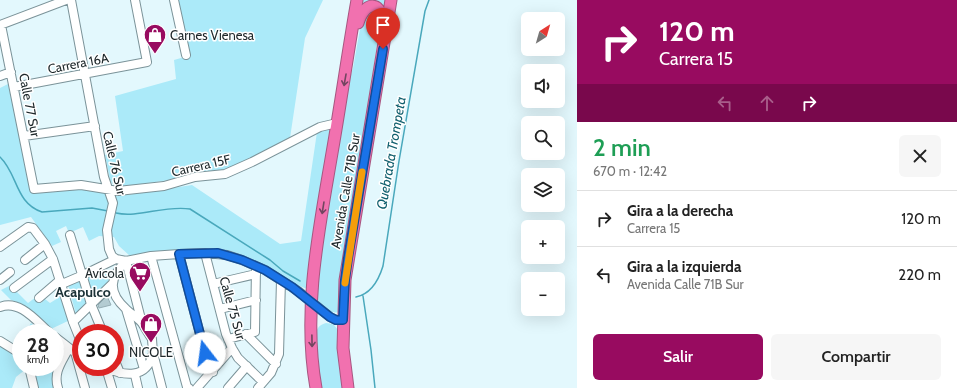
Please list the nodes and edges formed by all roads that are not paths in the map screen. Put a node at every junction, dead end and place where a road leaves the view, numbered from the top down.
1 (66, 0) edge
2 (71, 0) edge
3 (135, 0) edge
4 (174, 0) edge
5 (357, 0) edge
6 (390, 0) edge
7 (1, 25) edge
8 (349, 52) junction
9 (186, 55) dead end
10 (380, 62) junction
11 (11, 72) junction
12 (85, 74) junction
13 (0, 76) edge
14 (14, 87) junction
15 (337, 122) junction
16 (95, 126) junction
17 (24, 136) junction
18 (34, 189) joint
19 (108, 190) junction
20 (70, 235) dead end
21 (45, 244) junction
22 (0, 248) edge
23 (205, 253) junction
24 (179, 254) junction
25 (151, 256) junction
26 (53, 259) junction
27 (116, 259) junction
28 (26, 260) dead end
29 (126, 261) junction
30 (256, 266) junction
31 (10, 272) dead end
32 (256, 274) junction
33 (84, 276) junction
34 (0, 280) edge
35 (281, 280) junction
36 (61, 282) junction
37 (112, 284) junction
38 (213, 284) junction
39 (14, 288) dead end
40 (0, 298) edge
41 (39, 298) dead end
42 (256, 300) junction
43 (311, 302) junction
44 (91, 304) junction
45 (3, 306) edge
46 (126, 309) junction
47 (220, 309) junction
48 (343, 320) junction
49 (73, 322) joint
50 (142, 323) junction
51 (40, 324) edge
52 (99, 324) edge
53 (246, 334) junction
54 (228, 339) junction
55 (0, 341) edge
56 (12, 348) edge
57 (232, 348) junction
58 (153, 352) junction
59 (72, 355) edge
60 (276, 364) junction
61 (247, 366) junction
62 (144, 369) junction
63 (213, 372) junction
64 (124, 373) edge
65 (135, 374) junction
66 (31, 376) edge
67 (82, 376) edge
68 (108, 376) edge
69 (260, 385) edge
70 (34, 388) edge
71 (58, 388) edge
72 (85, 388) edge
73 (112, 388) edge
74 (138, 388) edge
75 (162, 388) edge
76 (188, 388) edge
77 (197, 388) edge
78 (228, 388) edge
79 (316, 388) edge
80 (348, 388) edge

1 - 7 street
2 - 12 street, Calle 76 Sur
3 - 12 street, Carrera 16A
4 - 9 street
5 - 8 highway, Avenida Calle 71B Sur
6 - 10 highway, Avenida Calle 71B Sur
7 - 11 street, Calle 77 Sur
8 - 10 highway
8 -> 15 highway, Avenida Calle 71B Sur
10 - 48 highway, Avenida Calle 71B Sur
11 - 13 street
11 - 14 street, Calle 77 Sur
12 - 14 street, Carrera 16A
12 - 16 street, Calle 76 Sur
14 - 17 street, Calle 77 Sur
15 - 19 street, Carrera 15F
15 -> 43 highway, Avenida Calle 71B Sur
16 - 17 street
16 - 19 street, Calle 76 Sur
17 - 18 street, Calle 77 Sur
18 - 19 street, Carrera 15F
19 - 27 street, Calle 76 Sur
20 - 33 street
21 - 22 street
21 - 26 street
21 - 28 street
23 - 24 street
23 - 30 street
23 - 38 street, Calle 75 Sur
24 - 25 street
24 - 63 street
25 - 29 street
25 - 76 street
26 - 36 street
26 - 39 street
27 - 29 street
27 - 33 street
29 - 37 street
29 - 50 street
30 - 32 street
30 - 35 street
31 - 34 street
32 - 38 street
32 - 42 street
33 - 36 street
33 - 44 street
35 - 43 street
35 - 60 street
36 - 41 street
36 - 49 street
37 - 44 street
37 - 46 street
38 - 47 street, Calle 75 Sur
40 - 45 street
42 - 47 street
42 - 53 street
43 - 48 street
43 -> 79 highway, Avenida Calle 71B Sur
44 - 49 street
44 - 52 street
45 - 51 street
46 - 50 street
46 - 62 street
47 - 54 street, Calle 75 Sur
48 - 80 highway, Avenida Calle 71B Sur
50 - 58 street
53 - 54 street
53 - 60 street
54 - 57 street, Calle 75 Sur
55 - 56 street
57 - 61 street, Calle 75 Sur
57 - 63 street
58 - 62 street
58 - 75 street
59 - 71 street
60 - 69 street
61 - 69 street, Calle 75 Sur
61 - 78 street
62 - 65 street
63 - 77 street
64 - 65 street
65 - 74 street
66 - 70 street
67 - 72 street
68 - 73 street

